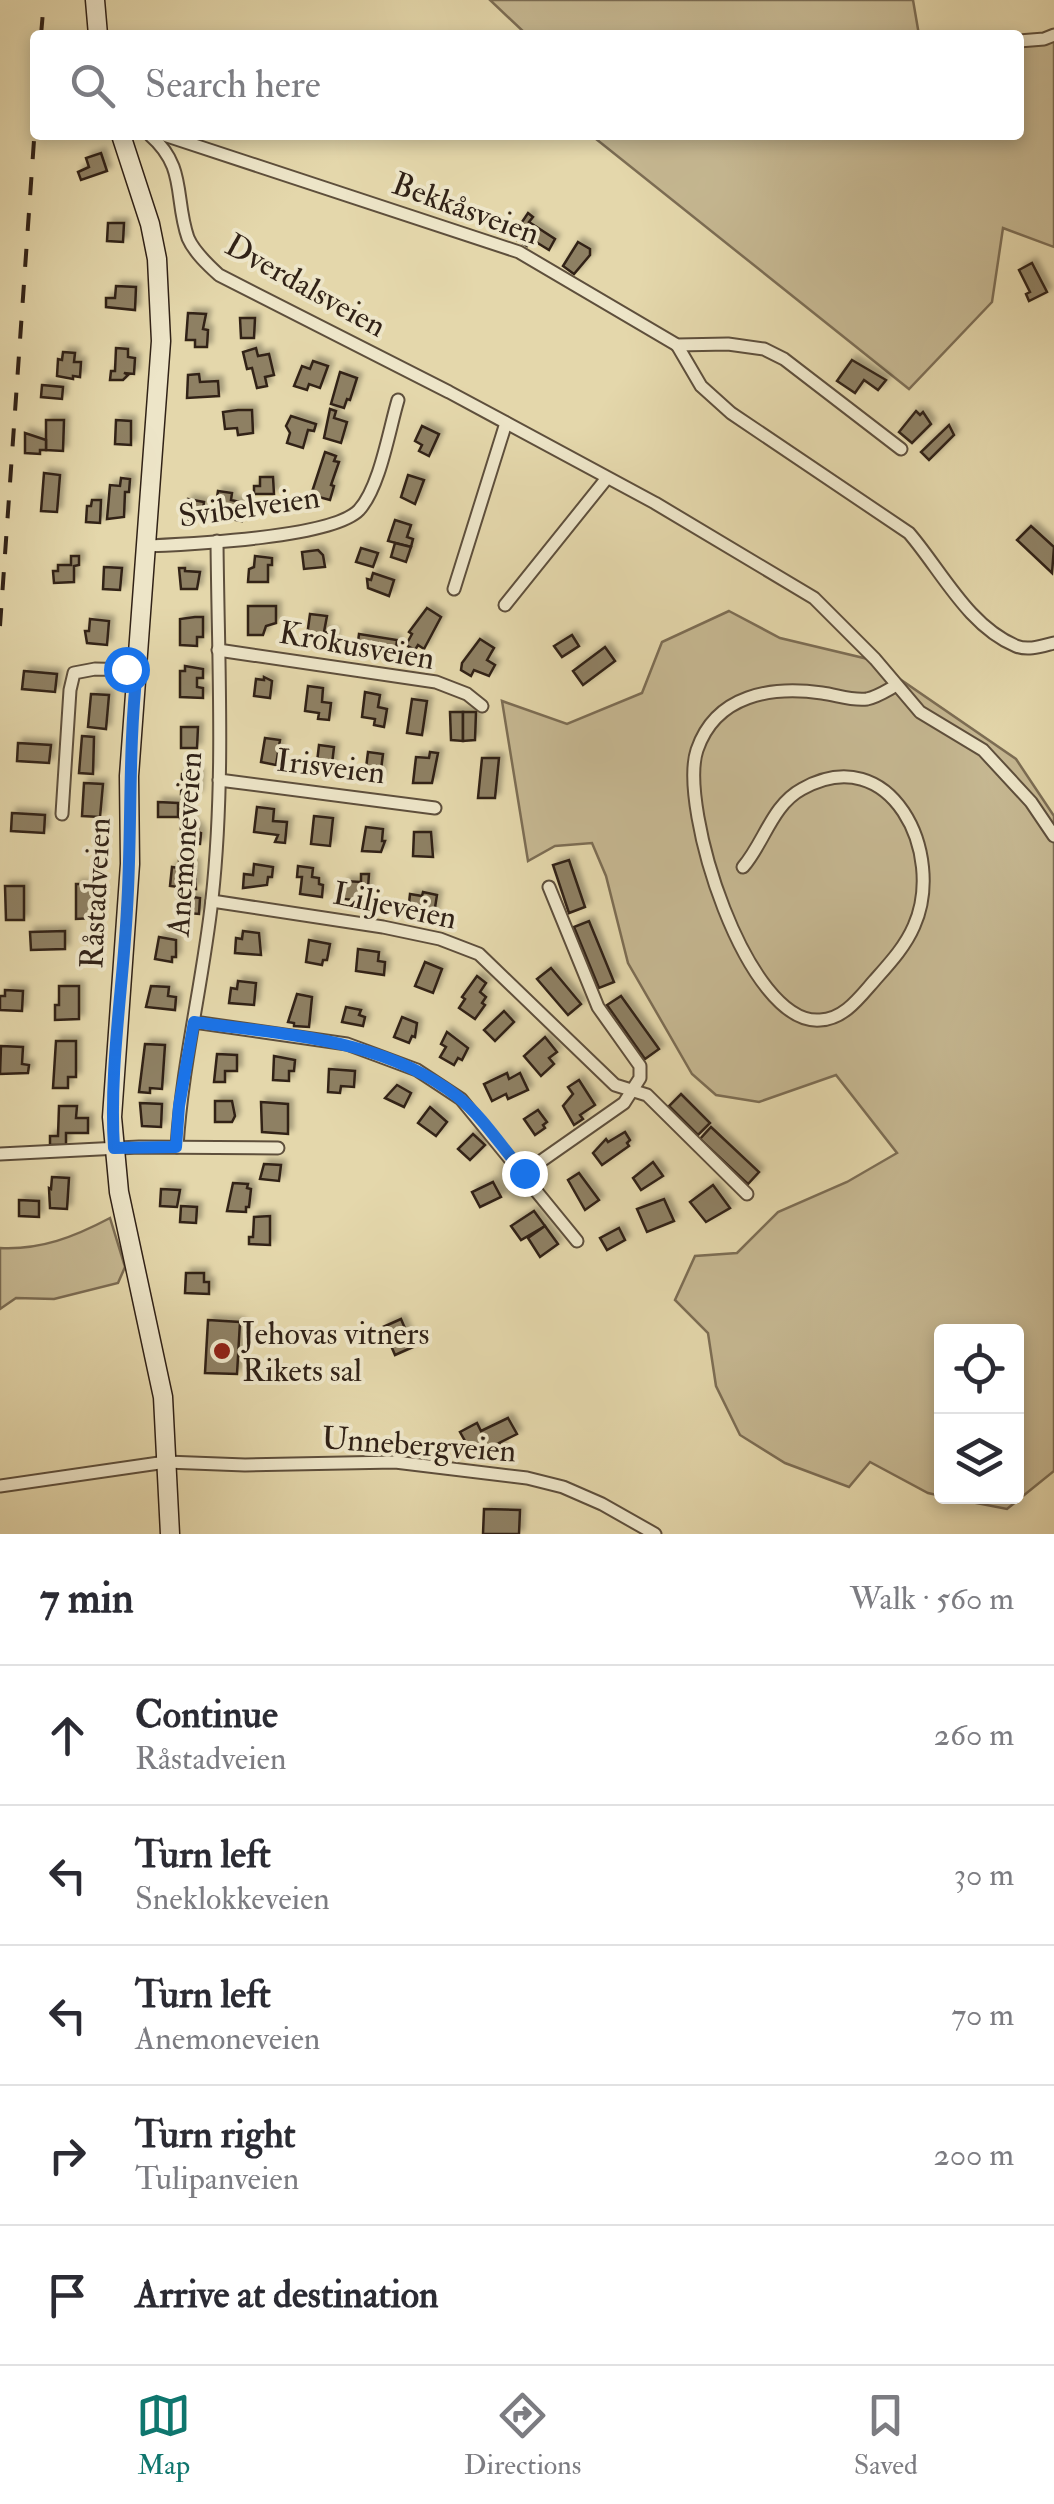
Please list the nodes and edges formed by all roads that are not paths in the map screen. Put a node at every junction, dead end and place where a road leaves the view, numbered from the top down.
1 (95, 0) edge
2 (98, 30) edge
3 (1054, 35) edge
4 (1024, 40) edge
5 (123, 140) edge
6 (156, 140) edge
7 (179, 140) edge
8 (677, 344) junction
9 (398, 400) dead end
10 (506, 423) junction
11 (902, 449) dead end
12 (608, 478) junction
13 (217, 541) junction
14 (148, 546) junction
15 (454, 590) dead end
16 (505, 605) dead end
17 (1054, 642) edge
18 (218, 650) junction
19 (137, 670) junction
20 (895, 686) junction
21 (482, 706) dead end
22 (219, 780) junction
23 (435, 808) dead end
24 (62, 814) dead end
25 (1054, 836) edge
26 (743, 867) dead end
27 (549, 888) dead end
28 (212, 901) junction
29 (194, 1022) junction
30 (632, 1090) junction
31 (176, 1147) junction
32 (114, 1148) junction
33 (278, 1148) dead end
34 (0, 1154) edge
35 (524, 1173) junction
36 (748, 1194) dead end
37 (577, 1241) dead end
38 (166, 1462) junction
39 (0, 1486) edge
40 (170, 1534) edge
41 (656, 1534) edge

1 - 2 main road
3 - 4 street
5 - 14 main road, Råstadveien
6 - 10 street, Dverdalsveien
7 - 8 street, Bekkåsveien
8 - 11 street
8 - 17 street, Bekkåsveien
9 - 13 street, Svibelveien
10 - 12 street, Dverdalsveien
10 - 15 street
12 - 16 street
12 - 20 street, Dverdalsveien
13 - 14 street, Svibelveien
13 - 18 street, Anemoneveien
14 - 19 main road, Råstadveien
18 - 21 street, Krokusveien
18 - 22 street, Anemoneveien
19 - 24 street
19 - 32 main road, Råstadveien
20 - 25 street, Dverdalsveien
20 - 26 street
22 - 23 street, Irisveien
22 - 28 street, Anemoneveien
27 - 30 street
28 - 29 street, Anemoneveien
28 - 30 street, Liljeveien
29 - 31 street, Anemoneveien
29 - 35 street
30 - 35 street
30 - 36 street, Liljeveien
31 - 32 street
31 - 33 street
32 - 34 street
32 - 38 main road, Råstadveien
35 - 37 street
38 - 39 street, Unnebergveien
38 - 40 main road, Råstadveien
38 - 41 street, Unnebergveien

